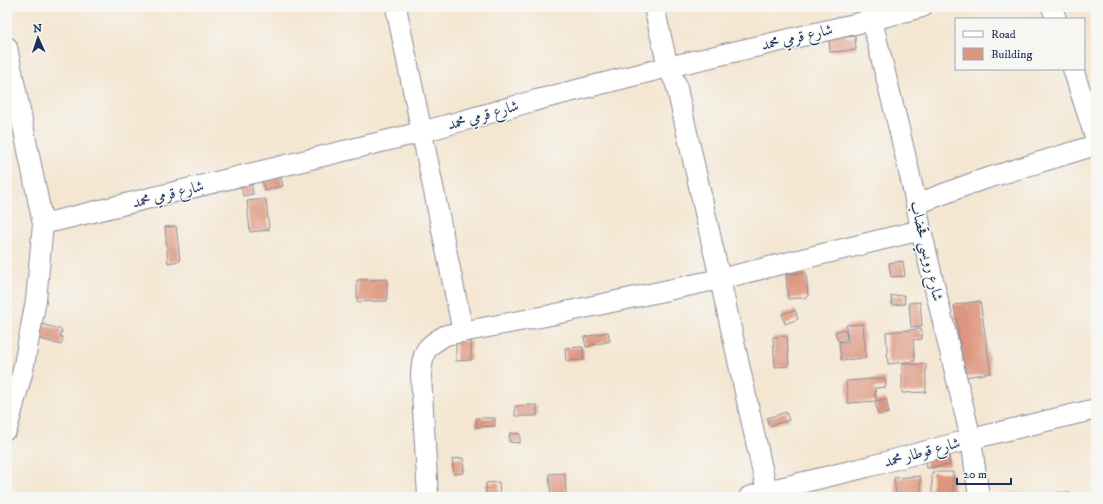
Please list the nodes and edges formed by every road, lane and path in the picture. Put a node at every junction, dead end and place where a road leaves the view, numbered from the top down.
1 (396, 7) edge
2 (654, 7) edge
3 (922, 7) edge
4 (1052, 7) edge
5 (871, 14) edge
6 (1056, 18) edge
7 (7, 47) edge
8 (668, 67) junction
9 (1073, 70) edge
10 (422, 132) junction
11 (1096, 140) edge
12 (1096, 145) edge
13 (916, 204) junction
14 (43, 224) junction
15 (921, 230) junction
16 (720, 279) junction
17 (463, 332) junction
18 (1096, 409) edge
19 (7, 429) edge
20 (971, 439) junction
21 (758, 494) edge
22 (428, 497) edge
23 (979, 497) edge

1 - 10 street
2 - 8 street
3 - 5 street, شارع قرمي محمد
4 - 6 street
5 - 8 street, شارع قرمي محمد
5 - 13 street, شارع رويسي قحضاب
7 - 14 street
8 - 10 street, شارع قرمي محمد
8 - 16 street
9 - 11 street
10 - 14 street, شارع قرمي محمد
10 - 17 street
12 - 13 street
13 - 15 street, شارع رويسي قحضاب
14 - 19 street
15 - 16 street
15 - 20 street, شارع رويسي قحضاب
16 - 17 street
16 - 21 street
17 - 22 street
18 - 20 street, شارع قوطار محمد
20 - 21 street, شارع قوطار محمد
20 - 23 street, شارع رويسي قحضاب

